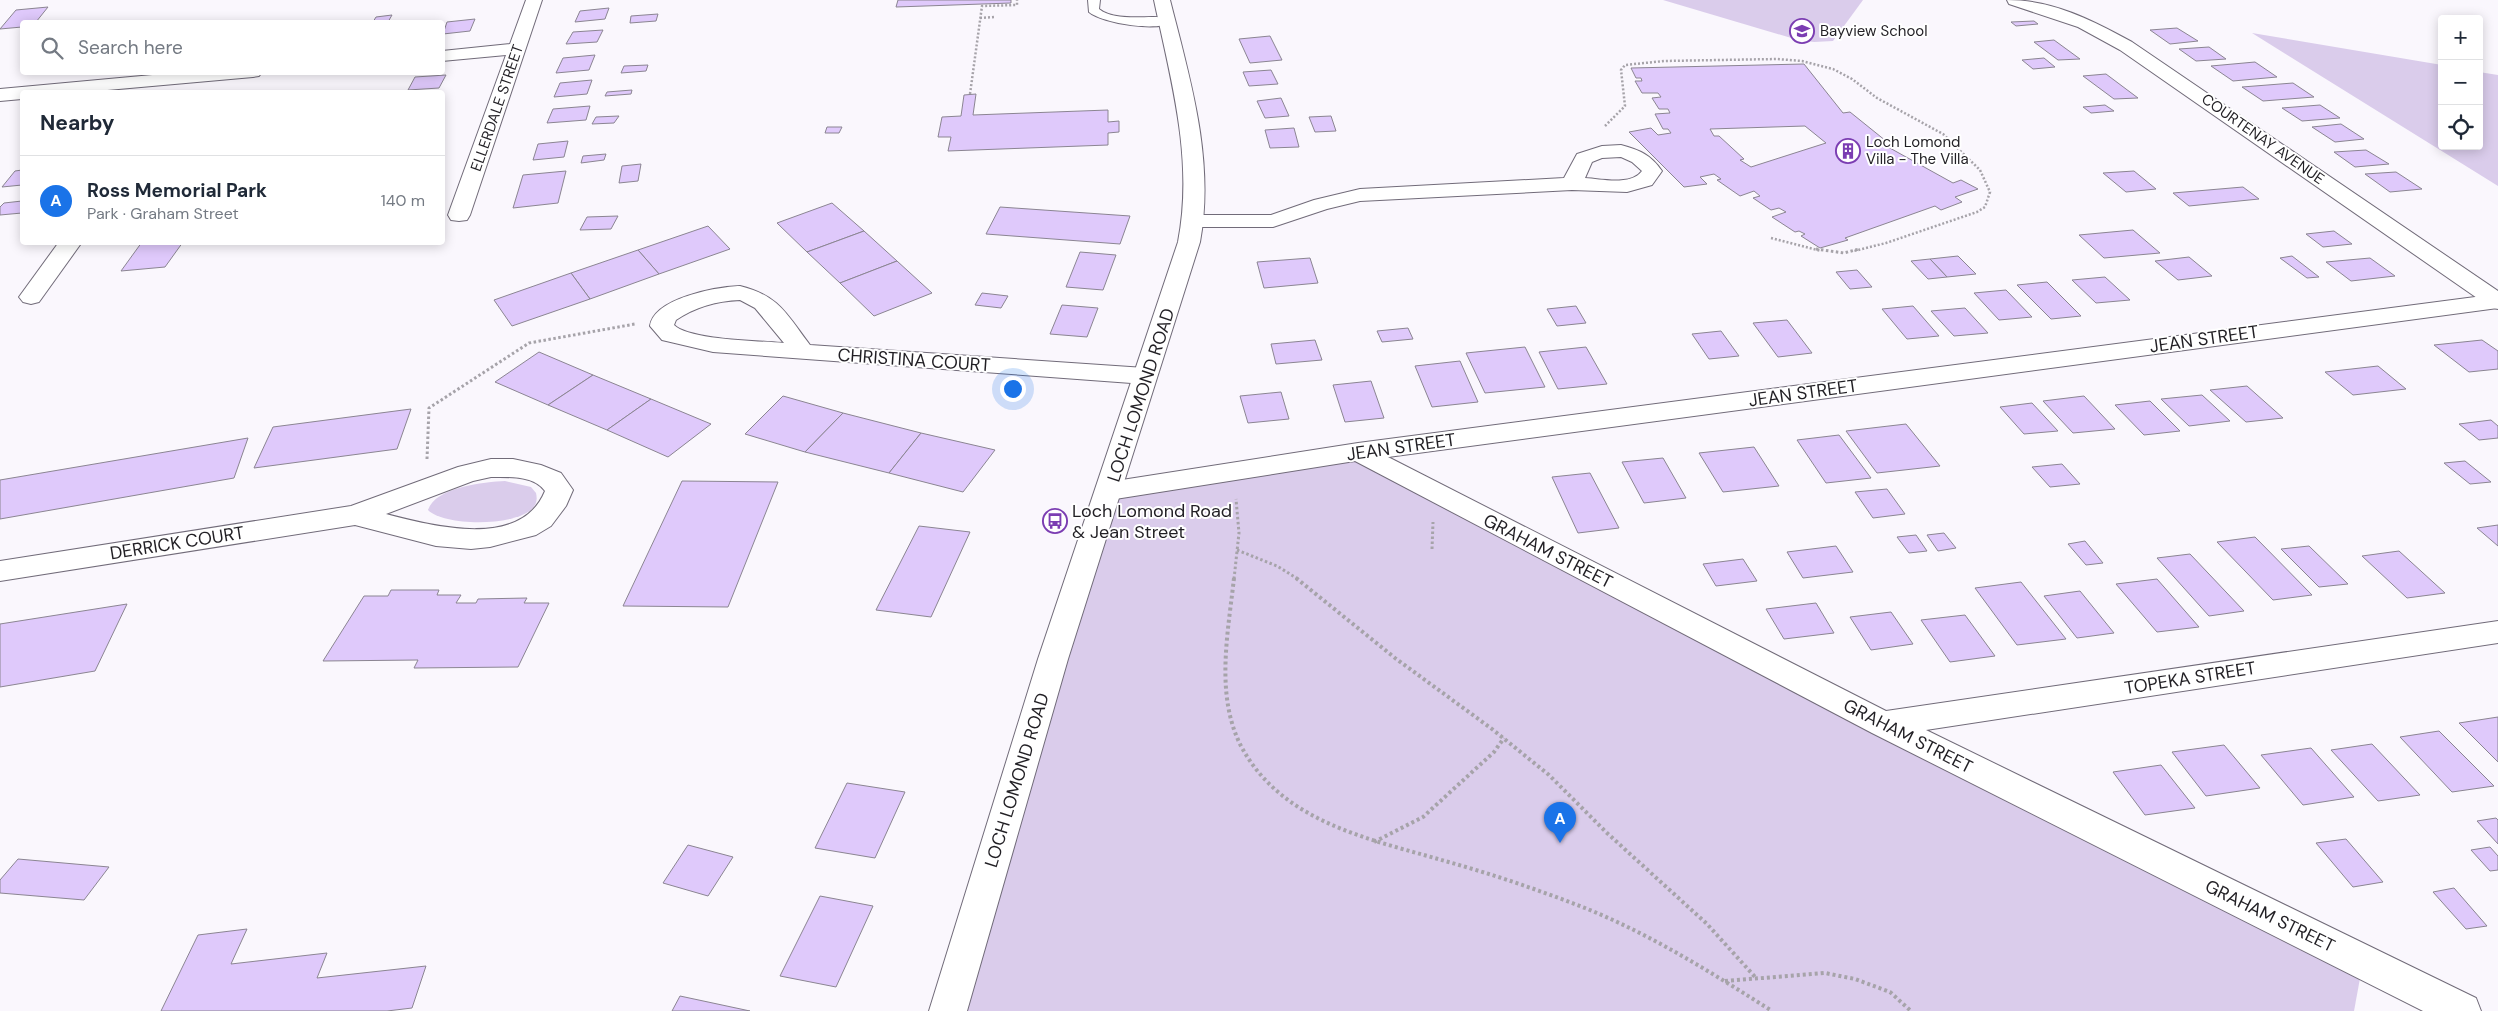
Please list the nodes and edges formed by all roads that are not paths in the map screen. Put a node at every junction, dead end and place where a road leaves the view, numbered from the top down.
1 (534, 0) edge
2 (1094, 0) edge
3 (2014, 0) edge
4 (1164, 10) edge
5 (518, 49) junction
6 (445, 56) edge
7 (238, 75) edge
8 (188, 85) edge
9 (74, 90) edge
10 (20, 93) edge
11 (0, 95) edge
12 (1572, 184) junction
13 (459, 215) dead end
14 (1193, 221) junction
15 (69, 245) edge
16 (31, 297) dead end
17 (2498, 301) edge
18 (803, 352) junction
19 (1145, 376) junction
20 (1358, 452) junction
21 (1109, 491) junction
22 (355, 515) junction
23 (0, 571) edge
24 (2498, 632) edge
25 (1883, 724) junction
26 (948, 1011) edge
27 (2462, 1011) edge

1 - 5 street, ELLERDALE STREET
2 - 4 lane
3 - 17 street, COURTENAY AVENUE
4 - 14 street, LOCH LOMOND ROAD
5 - 6 street
5 - 13 street, ELLERDALE STREET
7 - 8 street
8 - 9 street
10 - 11 street
12 - 12 street
12 - 14 street
14 - 19 street, LOCH LOMOND ROAD
15 - 16 street
17 - 20 street, JEAN STREET
18 - 18 street, CHRISTINA COURT
18 - 19 street, CHRISTINA COURT
19 - 21 street, LOCH LOMOND ROAD
20 - 21 street, JEAN STREET
20 - 25 street, GRAHAM STREET
21 - 26 street, LOCH LOMOND ROAD
22 - 22 street, DERRICK COURT
22 - 23 street, DERRICK COURT
24 - 25 street, TOPEKA STREET
25 - 27 street, GRAHAM STREET

